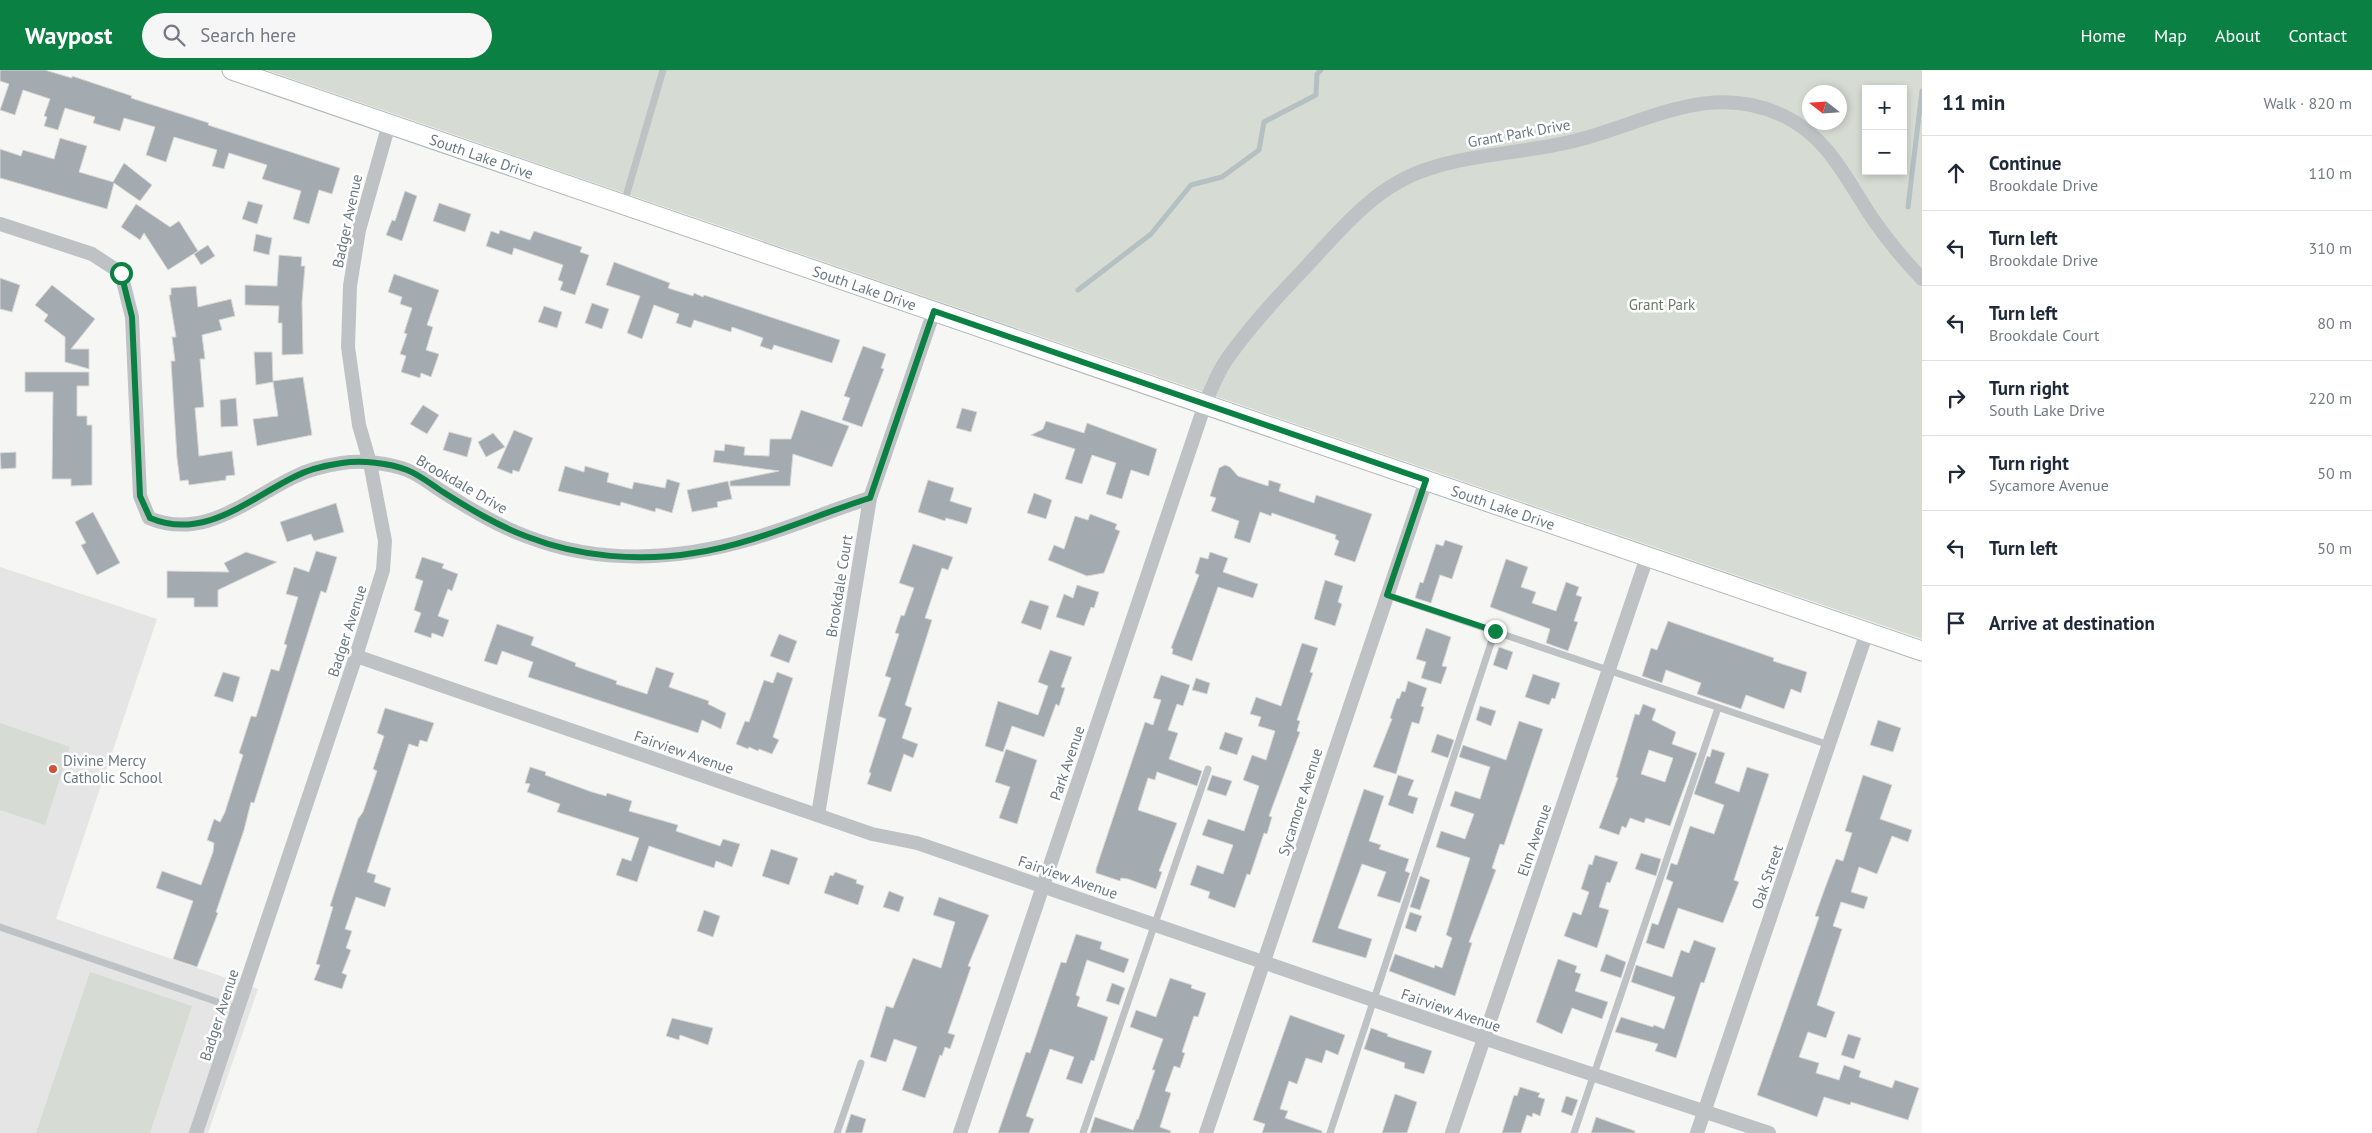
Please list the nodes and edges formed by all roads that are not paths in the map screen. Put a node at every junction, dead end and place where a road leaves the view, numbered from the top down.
1 (232, 70) edge
2 (664, 70) edge
3 (389, 124) junction
4 (624, 203) junction
5 (0, 224) edge
6 (1922, 279) edge
7 (934, 311) junction
8 (1205, 404) junction
9 (370, 464) junction
10 (1426, 480) junction
11 (870, 498) junction
12 (1647, 557) junction
13 (1387, 595) junction
14 (1495, 631) junction
15 (1867, 632) junction
16 (1922, 651) edge
17 (356, 656) junction
18 (1609, 669) junction
19 (1718, 708) junction
20 (1829, 745) junction
21 (1208, 769) dead end
22 (818, 815) junction
23 (1043, 886) junction
24 (1154, 924) junction
25 (0, 927) edge
26 (1264, 961) junction
27 (1375, 1000) junction
28 (238, 1009) junction
29 (1484, 1038) junction
30 (861, 1063) dead end
31 (1593, 1075) junction
32 (1704, 1112) junction
33 (196, 1133) edge
34 (837, 1133) edge
35 (960, 1133) edge
36 (1083, 1133) edge
37 (1206, 1133) edge
38 (1330, 1133) edge
39 (1452, 1133) edge
40 (1574, 1133) edge
41 (1697, 1133) edge
42 (1769, 1133) edge

1 - 3 street, South Lake Drive
2 - 4 lane
3 - 4 street, South Lake Drive
3 - 9 street, Badger Avenue
4 - 7 street, South Lake Drive
5 - 9 street, Brookdale Drive
6 - 8 street, Grant Park Drive
7 - 8 street, South Lake Drive
7 - 11 street, Brookdale Court
8 - 10 street, South Lake Drive
8 - 23 street, Park Avenue
9 - 11 street, Brookdale Drive
9 - 17 street, Badger Avenue
10 - 12 street, South Lake Drive
10 - 13 street, Sycamore Avenue
11 - 22 street, Brookdale Court
12 - 15 street, South Lake Drive
12 - 18 street, Elm Avenue
13 - 14 lane
13 - 26 street, Sycamore Avenue
14 - 18 lane
14 - 27 lane
15 - 16 street, South Lake Drive
15 - 20 street, Oak Street
17 - 22 street, Fairview Avenue
17 - 28 street, Badger Avenue
18 - 19 lane
18 - 29 street, Elm Avenue
19 - 20 lane
19 - 31 lane
20 - 32 street, Oak Street
21 - 24 lane
22 - 23 street, Fairview Avenue
23 - 24 street, Fairview Avenue
23 - 35 street, Park Avenue
24 - 26 street, Fairview Avenue
24 - 36 lane
25 - 28 lane
26 - 27 street, Fairview Avenue
26 - 37 street, Sycamore Avenue
27 - 29 street, Fairview Avenue
27 - 38 lane
28 - 33 street, Badger Avenue
29 - 31 street, Fairview Avenue
29 - 39 street, Elm Avenue
30 - 34 lane
31 - 32 street, Fairview Avenue
31 - 40 lane
32 - 41 street, Oak Street
32 - 42 street, Fairview Avenue

